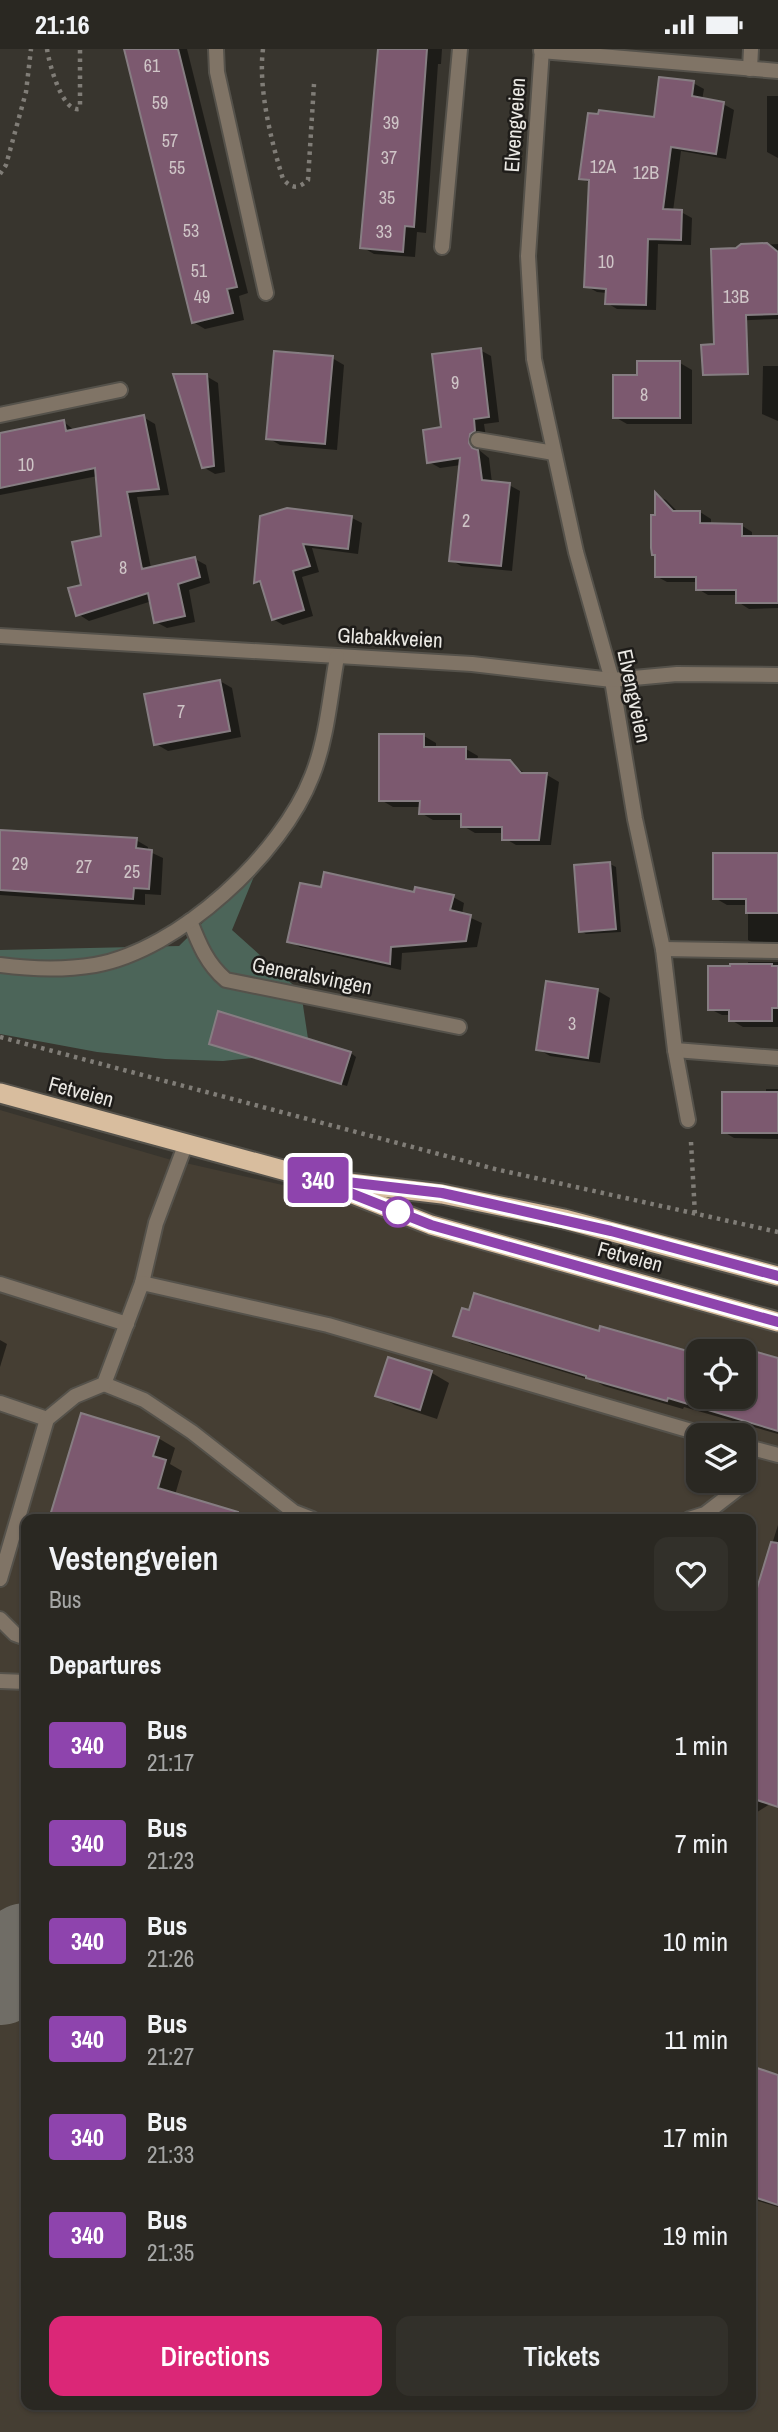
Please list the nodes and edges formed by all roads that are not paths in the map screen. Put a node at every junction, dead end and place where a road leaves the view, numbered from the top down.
1 (216, 49) edge
2 (460, 49) edge
3 (751, 49) edge
4 (542, 50) edge
5 (750, 69) junction
6 (778, 71) edge
7 (442, 247) dead end
8 (267, 293) dead end
9 (120, 390) dead end
10 (0, 415) edge
11 (478, 440) dead end
12 (554, 453) junction
13 (0, 636) edge
14 (337, 657) junction
15 (778, 675) edge
16 (612, 680) junction
17 (190, 921) junction
18 (663, 949) junction
19 (778, 951) edge
20 (0, 965) edge
21 (459, 1027) dead end
22 (675, 1050) junction
23 (778, 1058) edge
24 (0, 1093) edge
25 (688, 1120) road end
26 (186, 1143) junction
27 (312, 1178) junction
28 (778, 1276) edge
29 (142, 1283) junction
30 (0, 1284) edge
31 (778, 1322) edge
32 (127, 1324) junction
33 (104, 1384) junction
34 (0, 1403) edge
35 (47, 1419) junction
36 (686, 1429) edge
37 (756, 1450) edge
38 (778, 1455) edge
39 (732, 1493) edge
40 (299, 1514) edge
41 (705, 1514) edge
42 (0, 1579) edge
43 (0, 1619) edge
44 (21, 1636) edge
45 (0, 1681) edge
46 (21, 1682) edge

1 - 8 street
2 - 7 street
3 - 5 street
4 - 5 street
4 - 12 street, Elvengveien
5 - 6 street
9 - 10 street
11 - 12 street
12 - 16 street, Elvengveien
13 - 14 street, Glabakkveien
14 - 16 street, Glabakkveien
14 - 17 street
15 - 16 street, Glabakkveien
16 - 18 street, Elvengveien
17 - 20 street
17 - 21 street, Generalsvingen
18 - 19 street
18 - 22 street, Elvengveien
22 - 23 street
22 - 25 street, Elvengveien
24 - 26 highway, Fetveien
26 - 27 highway, Fetveien
26 - 29 street
27 - 28 highway, Fetveien
27 - 31 highway, Fetveien
29 - 32 street
29 - 36 street
30 - 32 street
32 - 33 street
33 - 35 street
33 - 40 street
34 - 35 street
35 - 42 street
37 - 38 street
39 - 41 street
43 - 44 street
45 - 46 street

